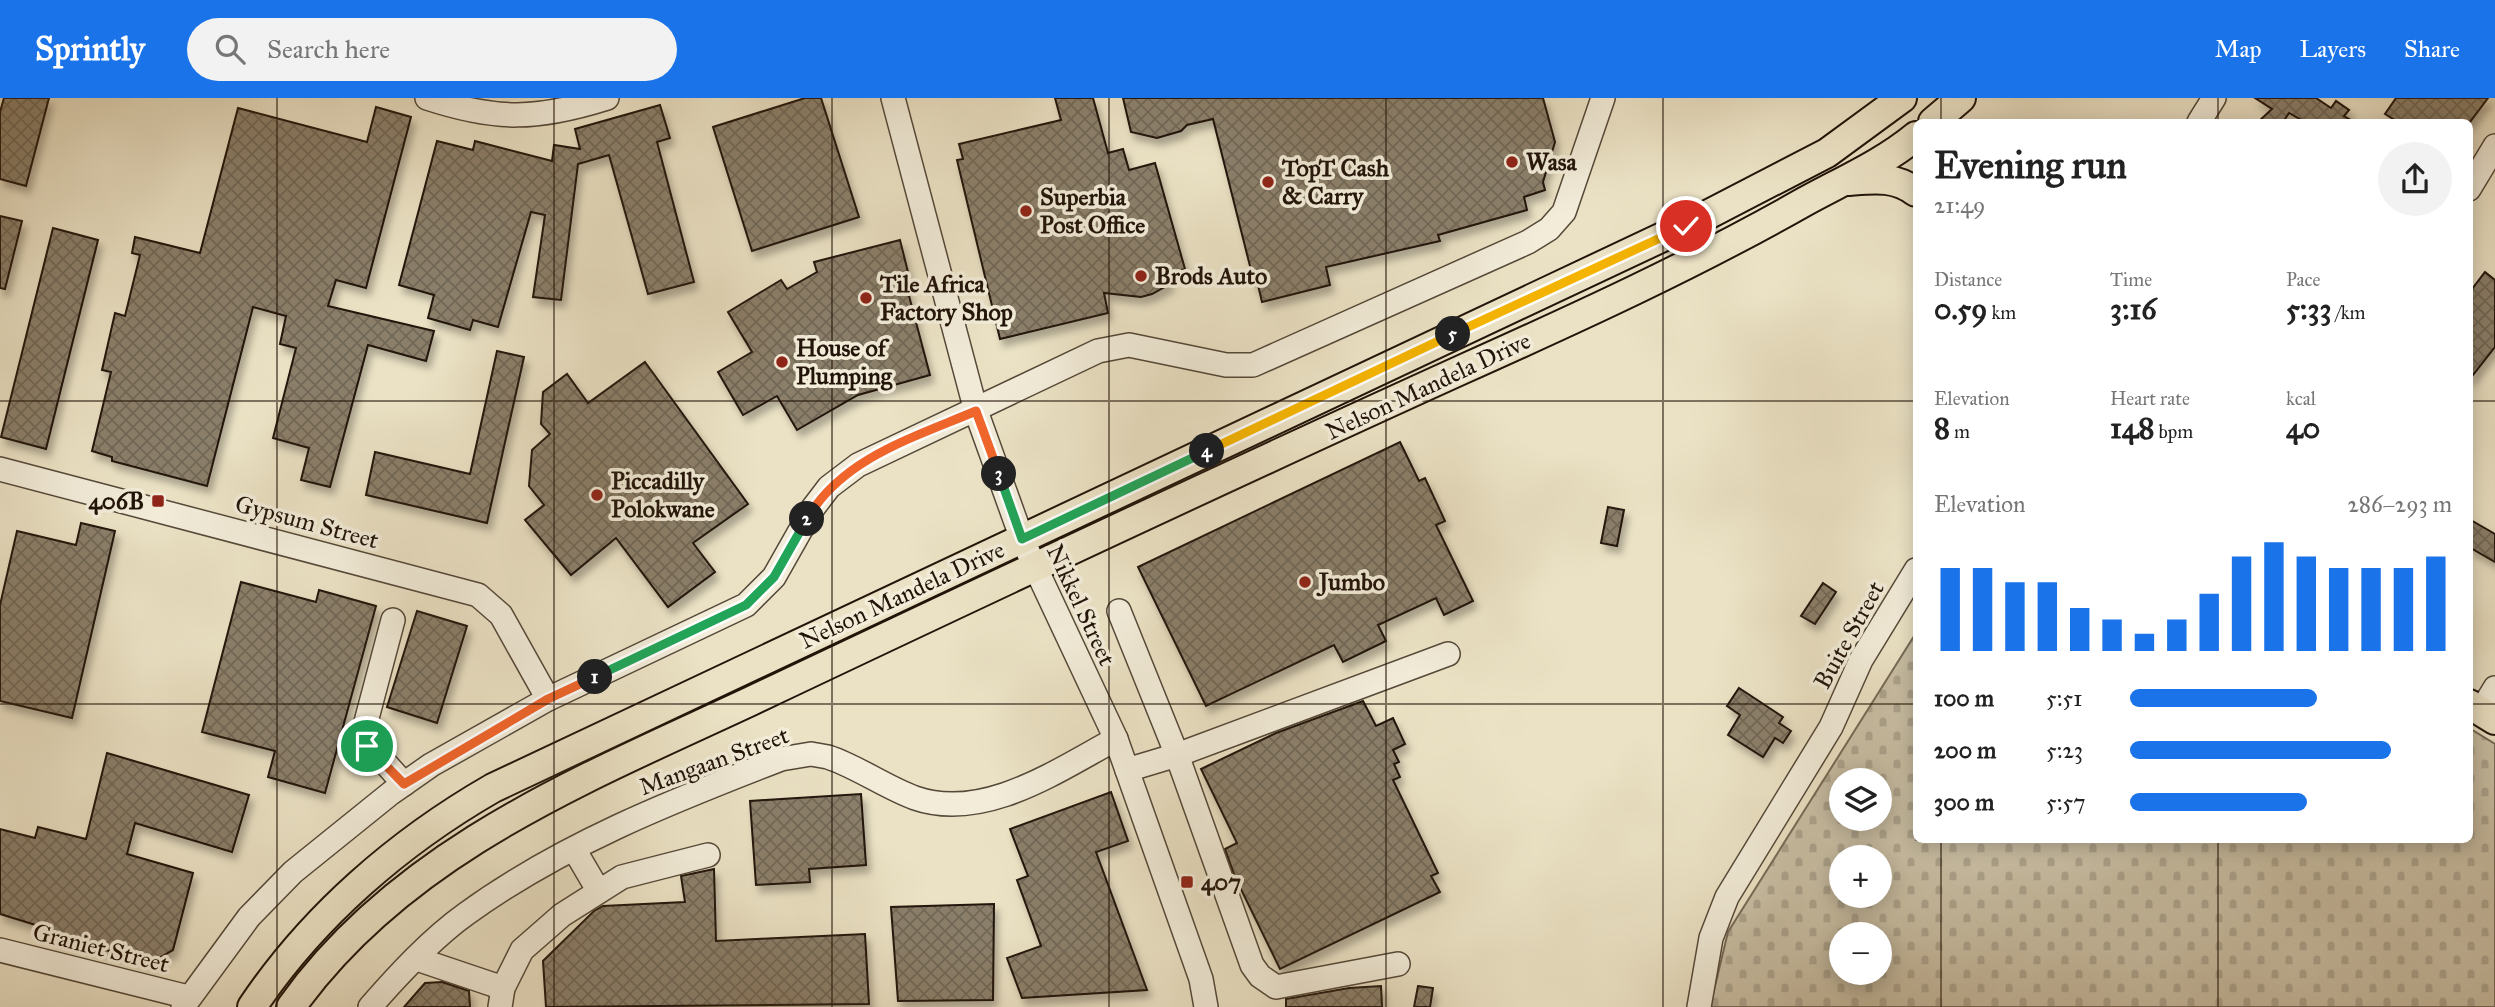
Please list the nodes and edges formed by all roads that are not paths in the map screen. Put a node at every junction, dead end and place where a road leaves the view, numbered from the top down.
1 (427, 98) edge
2 (607, 98) edge
3 (892, 98) edge
4 (1603, 98) edge
5 (1902, 98) edge
6 (2214, 98) edge
7 (2201, 119) edge
8 (1913, 138) edge
9 (2495, 146) edge
10 (1847, 181) junction
11 (2473, 182) edge
12 (1913, 190) edge
13 (976, 411) junction
14 (0, 469) edge
15 (1022, 539) junction
16 (1035, 568) junction
17 (1913, 575) edge
18 (1119, 611) dead end
19 (393, 620) dead end
20 (1448, 654) dead end
21 (548, 699) junction
22 (1116, 739) junction
23 (1177, 755) junction
24 (1127, 770) junction
25 (404, 784) junction
26 (574, 849) junction
27 (708, 855) dead end
28 (598, 890) junction
29 (0, 950) edge
30 (417, 959) junction
31 (1398, 964) dead end
32 (502, 998) edge
33 (186, 1002) edge
34 (252, 1007) edge
35 (291, 1007) edge
36 (370, 1007) edge
37 (1206, 1007) edge
38 (1699, 1007) edge

1 - 2 street
3 - 13 street, Nikkel Street
4 - 13 street
5 - 15 main road, Nelson Mandela Drive
6 - 7 street
8 - 10 main road, Nelson Mandela Drive
9 - 11 street
10 - 12 main road
10 - 16 main road, Nelson Mandela Drive
13 - 15 street, Nikkel Street
13 - 21 street
14 - 21 street, Gypsum Street
15 - 16 street, Nikkel Street
15 - 34 main road, Nelson Mandela Drive
16 - 22 street, Nikkel Street
16 - 35 main road, Nelson Mandela Drive
17 - 38 street, Buite Street
18 - 23 street
19 - 25 street
20 - 23 street
21 - 25 street
22 - 24 street, Nikkel Street
22 - 26 street, Mangaan Street
23 - 24 street
23 - 31 street
24 - 37 street, Nikkel Street
25 - 33 street
26 - 28 street
26 - 30 street, Mangaan Street
27 - 28 street
28 - 32 street
29 - 33 street, Graniet Street
30 - 32 street
30 - 36 street, Mangaan Street

